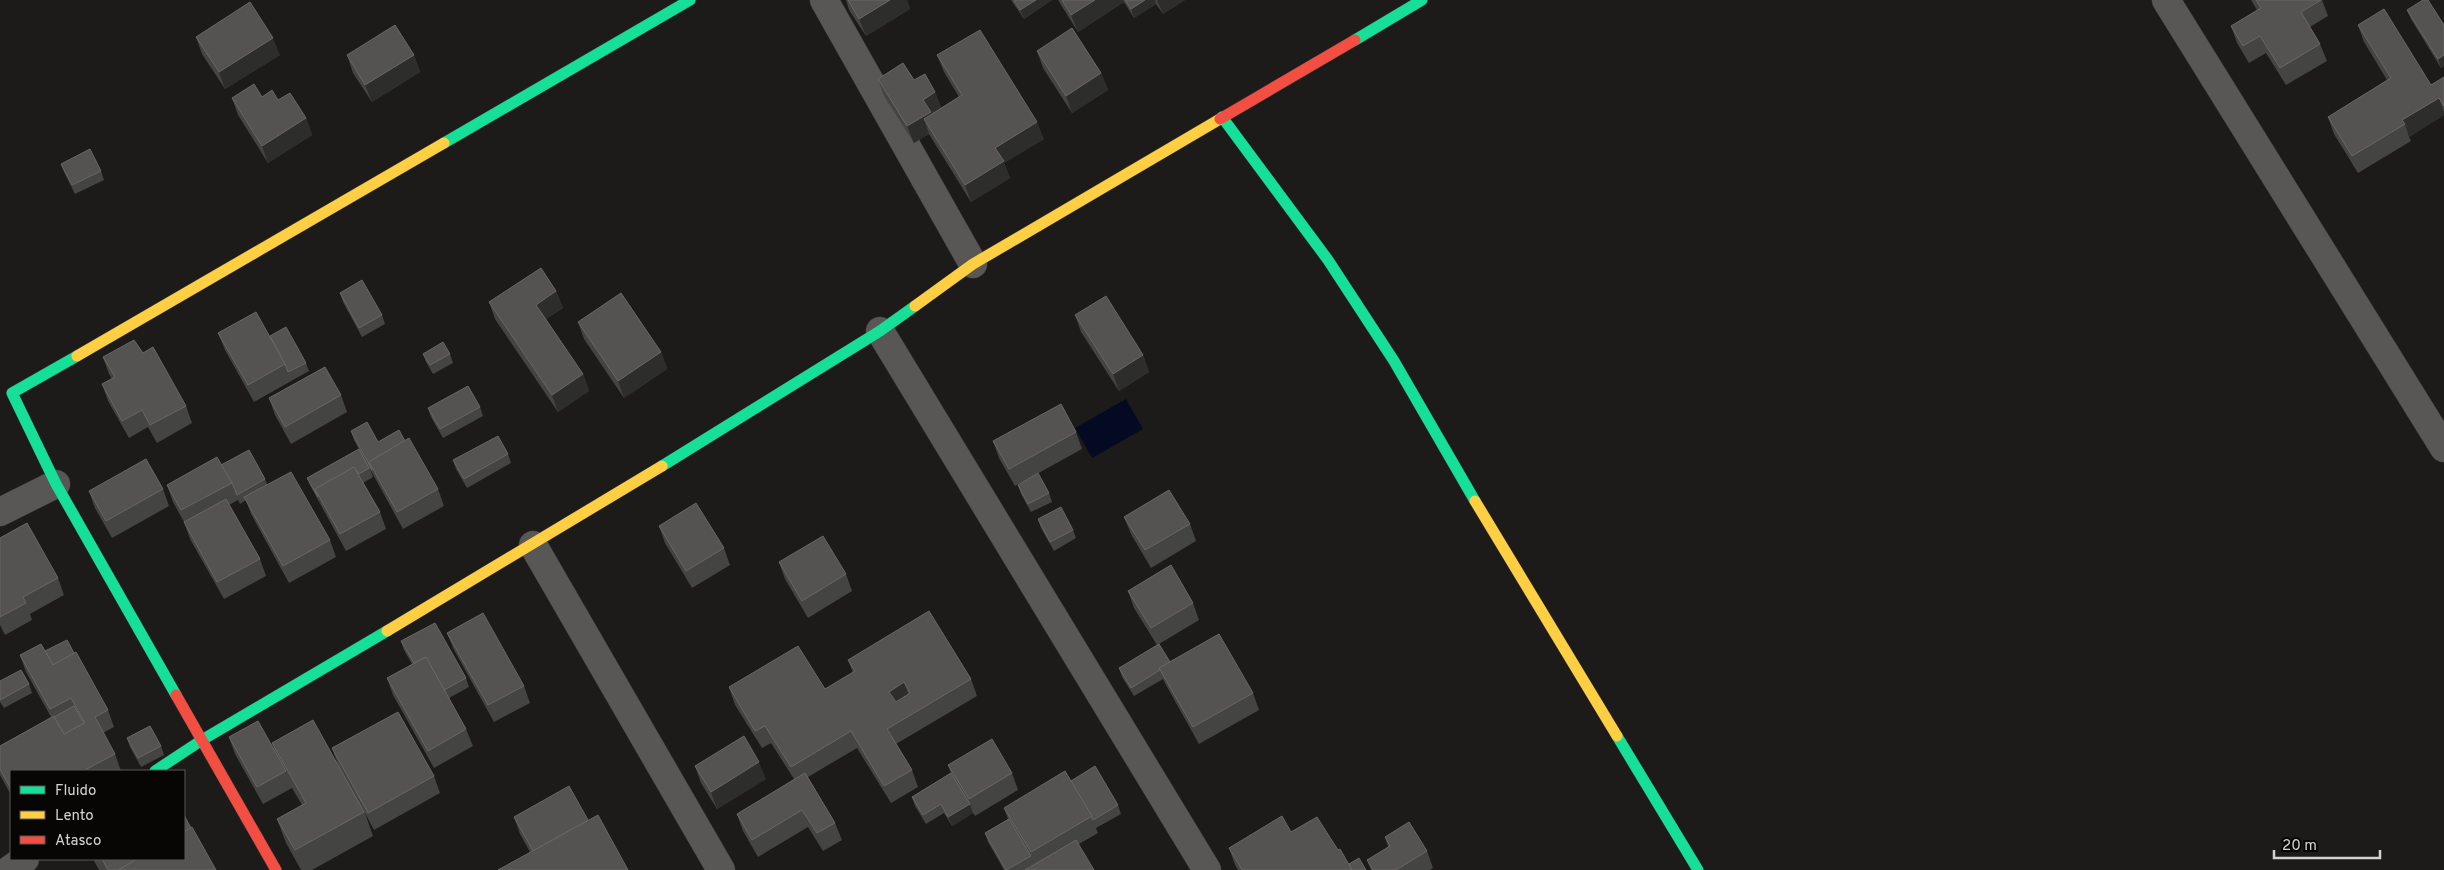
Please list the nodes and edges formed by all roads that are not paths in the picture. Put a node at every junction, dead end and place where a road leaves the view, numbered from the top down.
1 (690, 0) edge
2 (824, 0) edge
3 (1422, 0) edge
4 (2166, 0) edge
5 (1222, 117) junction
6 (972, 264) junction
7 (880, 331) junction
8 (2444, 448) edge
9 (56, 484) junction
10 (0, 512) edge
11 (533, 545) junction
12 (202, 740) junction
13 (157, 770) edge
14 (24, 860) edge
15 (9, 870) edge
16 (276, 870) edge
17 (720, 870) edge
18 (1207, 870) edge
19 (1698, 870) edge

1 - 9 street
2 - 6 street
3 - 5 street
4 - 8 street
5 - 6 street
5 - 19 street
6 - 7 street
7 - 11 street
7 - 18 street
9 - 10 street
9 - 12 street
11 - 12 street
11 - 17 street
12 - 13 street
12 - 16 street
14 - 15 street

